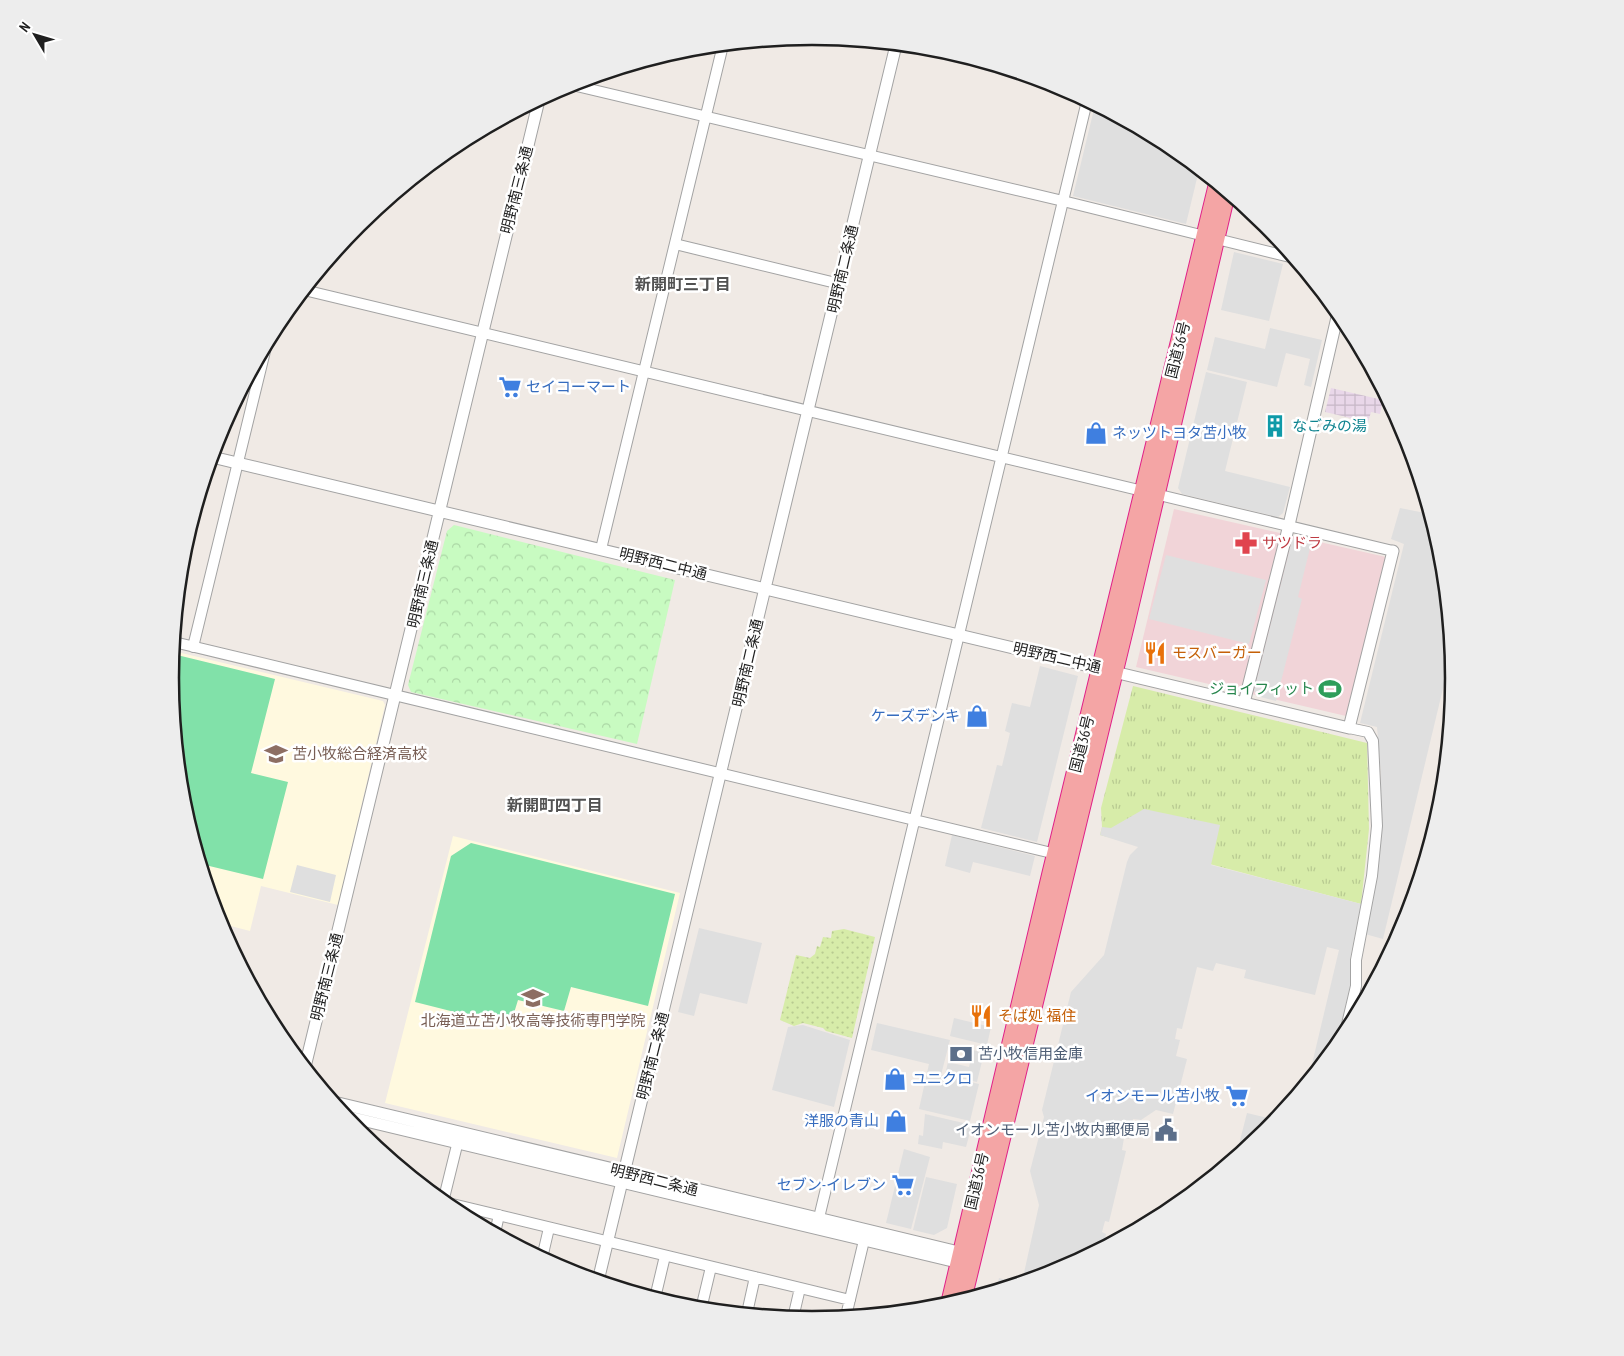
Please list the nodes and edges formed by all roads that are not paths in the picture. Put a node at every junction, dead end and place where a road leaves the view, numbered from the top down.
1 (895, 50) edge
2 (722, 51) edge
3 (584, 88) edge
4 (1085, 107) edge
5 (537, 108) edge
6 (706, 117) junction
7 (870, 155) junction
8 (1216, 191) edge
9 (1225, 198) edge
10 (1062, 201) junction
11 (1210, 239) junction
12 (675, 244) junction
13 (1283, 256) edge
14 (840, 284) junction
15 (311, 292) edge
16 (1336, 323) edge
17 (483, 334) junction
18 (261, 366) edge
19 (644, 372) junction
20 (809, 411) junction
21 (1000, 457) junction
22 (219, 459) edge
23 (237, 463) junction
24 (1150, 492) junction
25 (441, 510) junction
26 (1289, 525) junction
27 (601, 549) junction
28 (1393, 551) joint
29 (765, 589) junction
30 (957, 636) junction
31 (180, 644) edge
32 (193, 647) junction
33 (1108, 670) junction
34 (396, 696) junction
35 (1244, 703) junction
36 (1349, 728) junction
37 (722, 774) junction
38 (914, 820) junction
39 (1062, 855) junction
40 (1350, 1011) edge
41 (307, 1059) edge
42 (345, 1105) edge
43 (357, 1118) edge
44 (459, 1138) junction
45 (623, 1178) junction
46 (446, 1194) edge
47 (464, 1207) edge
48 (500, 1215) junction
49 (817, 1225) junction
50 (497, 1227) edge
51 (549, 1228) junction
52 (865, 1236) junction
53 (607, 1242) junction
54 (544, 1251) edge
55 (665, 1256) junction
56 (966, 1259) junction
57 (711, 1267) junction
58 (600, 1274) edge
59 (755, 1277) junction
60 (800, 1288) junction
61 (657, 1291) edge
62 (964, 1292) edge
63 (953, 1295) edge
64 (850, 1300) junction
65 (703, 1301) edge
66 (748, 1308) edge
67 (847, 1310) edge
68 (795, 1311) edge

1 - 7 street, 明野南二条通
2 - 6 street
3 - 6 street
4 - 10 street
5 - 17 street, 明野南三条通
6 - 7 street
6 - 12 street
7 - 10 street
7 - 14 street, 明野南二条通
8 - 11 highway, 国道36号
9 - 11 highway, 国道36号
10 - 11 street
10 - 21 street
11 - 13 street
11 - 24 highway, 国道36号
12 - 14 street
12 - 19 street
14 - 20 street, 明野南二条通
15 - 17 street
16 - 26 street
17 - 19 street
17 - 25 street, 明野南三条通
18 - 23 street
19 - 20 street
19 - 27 street
20 - 21 street
20 - 29 street, 明野南二条通
21 - 24 street
21 - 30 street
22 - 23 street, 明野西二中通
23 - 25 street, 明野西二中通
23 - 32 street
24 - 26 street
24 - 33 highway, 国道36号
25 - 27 street, 明野西二中通
25 - 34 street, 明野南三条通
26 - 28 street
26 - 35 street
27 - 29 street, 明野西二中通
28 - 36 street
29 - 30 street, 明野西二中通
29 - 37 street, 明野南二条通
30 - 33 street, 明野西二中通
30 - 38 street
31 - 32 street
32 - 34 street
33 - 35 street, 明野西二中通
33 - 39 highway, 国道36号
34 - 37 street
34 - 41 street, 明野南三条通
35 - 36 street, 明野西二中通
36 - 40 street
37 - 38 street
37 - 45 street, 明野南二条通
38 - 39 street
38 - 49 street
39 - 56 highway, 国道36号
42 - 44 street, 明野西二条通
43 - 44 street, 明野西二条通
44 - 45 street, 明野西二条通
44 - 46 street
45 - 49 street, 明野西二条通
45 - 53 street, 明野南二条通
47 - 48 street
48 - 50 street
48 - 51 street
49 - 52 street, 明野西二条通
51 - 53 street
51 - 54 street
52 - 56 street, 明野西二条通
52 - 64 street
53 - 55 street
53 - 58 street, 明野南二条通
55 - 57 street
55 - 61 street
56 - 62 highway, 国道36号
56 - 63 highway, 国道36号
57 - 59 street
57 - 65 street
59 - 60 street
59 - 66 street
60 - 64 street
60 - 68 street
64 - 67 street

